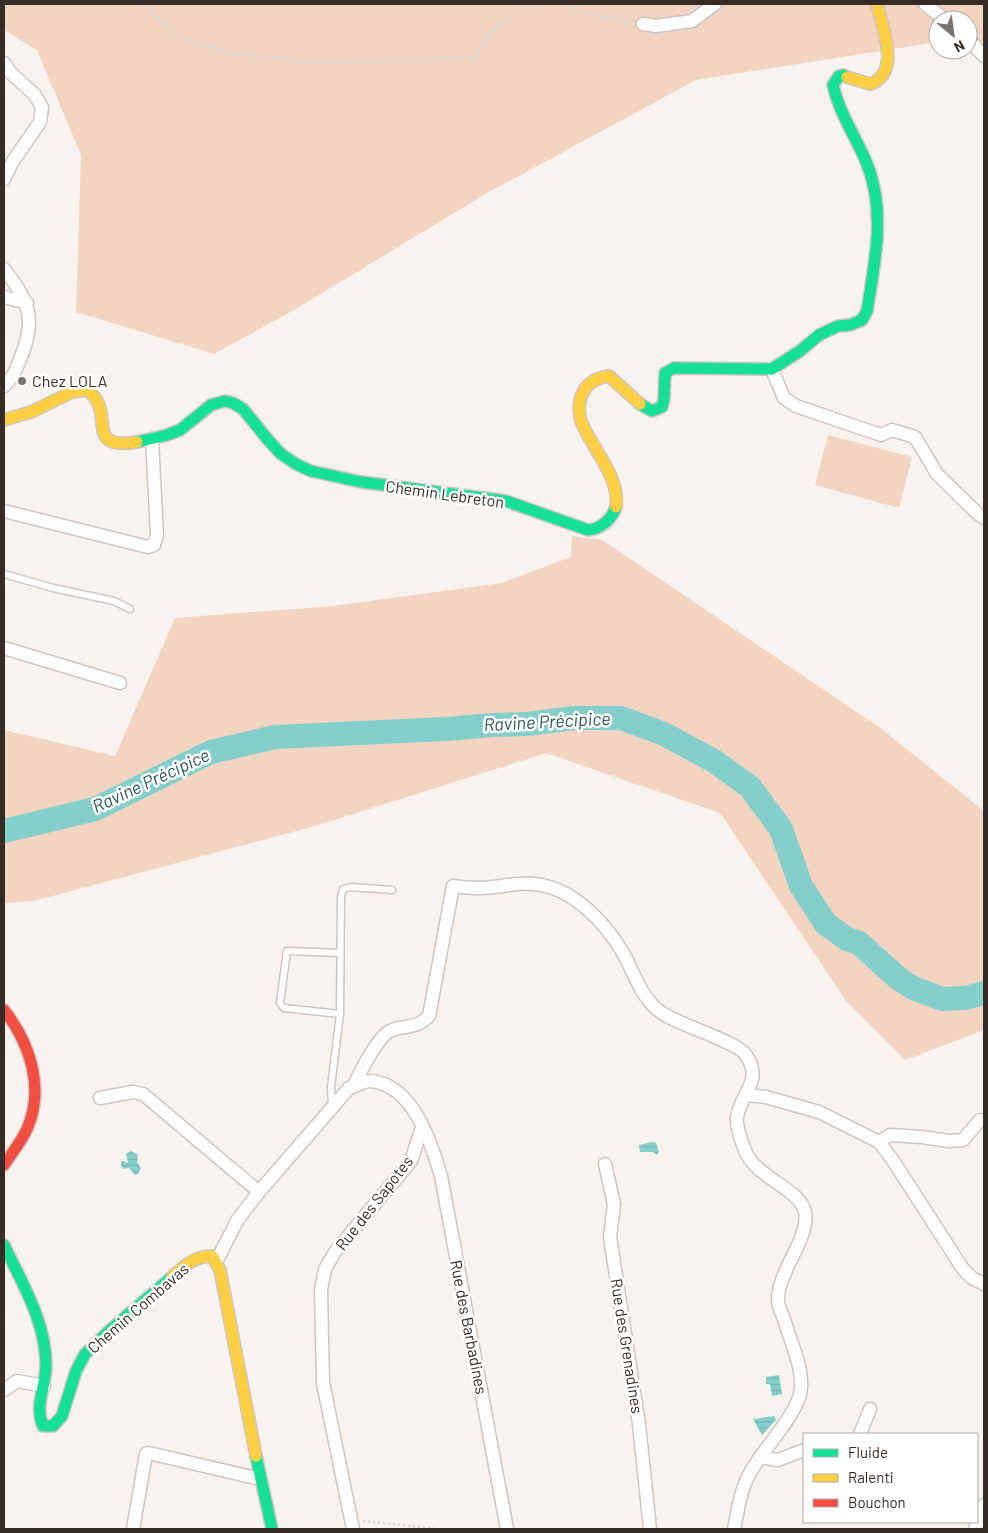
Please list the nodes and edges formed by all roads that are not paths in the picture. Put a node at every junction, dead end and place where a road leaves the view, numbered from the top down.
1 (715, 4) edge
2 (877, 4) edge
3 (643, 24) road end
4 (4, 62) edge
5 (4, 179) edge
6 (4, 269) edge
7 (4, 297) edge
8 (27, 303) junction
9 (772, 369) junction
10 (4, 386) edge
11 (4, 420) edge
12 (152, 438) junction
13 (4, 511) edge
14 (982, 515) edge
15 (4, 574) edge
16 (130, 609) dead end
17 (4, 648) edge
18 (120, 683) dead end
19 (392, 890) dead end
20 (340, 953) junction
21 (4, 1010) edge
22 (340, 1014) junction
23 (354, 1086) junction
24 (747, 1094) junction
25 (100, 1098) dead end
26 (332, 1105) junction
27 (980, 1120) dead end
28 (422, 1127) junction
29 (879, 1142) junction
30 (605, 1164) dead end
31 (4, 1165) edge
32 (259, 1192) junction
33 (4, 1245) edge
34 (216, 1262) junction
35 (984, 1284) edge
36 (44, 1386) junction
37 (4, 1390) edge
38 (870, 1409) dead end
39 (860, 1433) edge
40 (803, 1450) edge
41 (760, 1457) junction
42 (260, 1479) junction
43 (984, 1505) edge
44 (978, 1519) edge
45 (352, 1525) edge
46 (133, 1529) edge
47 (272, 1529) edge
48 (507, 1529) edge
49 (650, 1529) edge
50 (734, 1529) edge

1 - 3 street
2 - 9 street
4 - 5 street
6 - 8 street
7 - 8 street
8 - 10 street
9 - 12 street, Chemin Lebreton
9 - 14 street
11 - 12 street, Chemin Lebreton
12 - 13 street
15 - 16 lane
17 - 18 street
19 - 20 lane
20 - 22 lane
20 - 22 lane
21 - 31 street
22 - 26 lane
23 - 24 street
23 - 26 street
23 - 28 street
24 - 29 street
24 - 41 street
25 - 32 street
26 - 32 street
27 - 29 street
28 - 45 street, Rue des Sapotes
28 - 48 street, Rue des Barbadines
29 - 35 street
30 - 49 street, Rue des Grenadines
32 - 34 street
33 - 36 street, Chemin Combavas
34 - 36 street, Chemin Combavas
34 - 42 street
36 - 37 street
38 - 39 street
40 - 41 street
41 - 50 street
42 - 46 street
42 - 47 street
43 - 44 street

